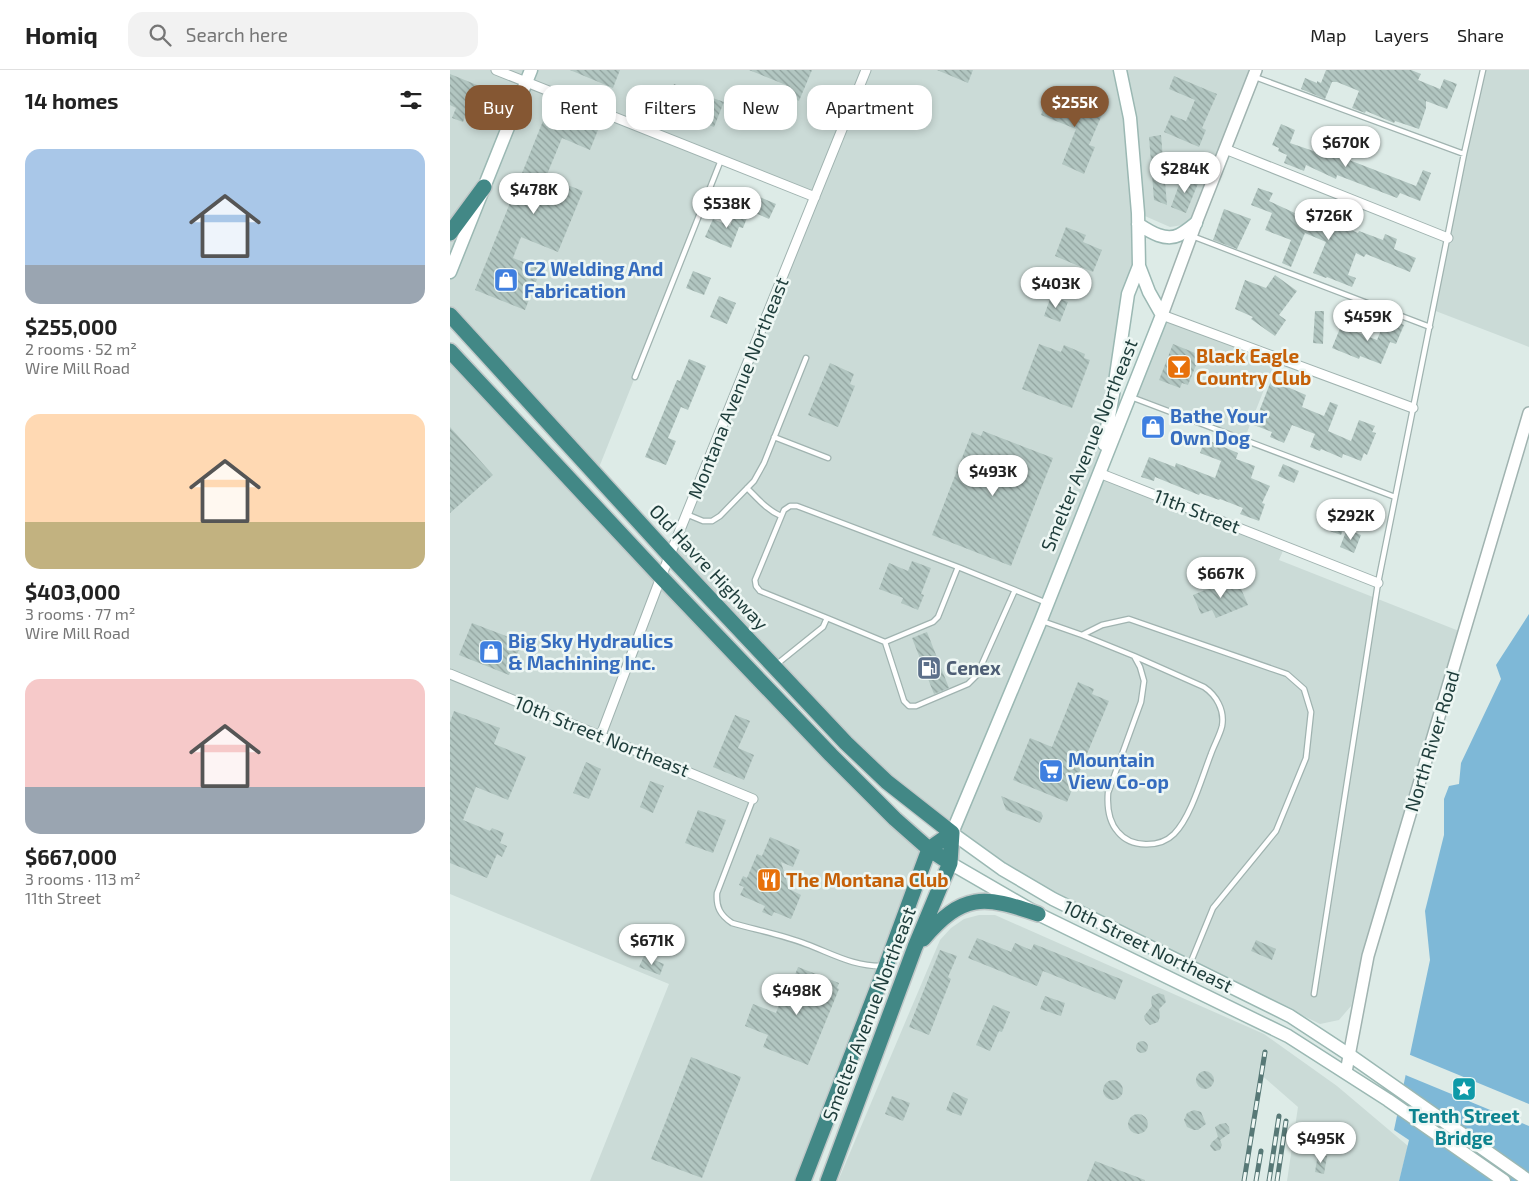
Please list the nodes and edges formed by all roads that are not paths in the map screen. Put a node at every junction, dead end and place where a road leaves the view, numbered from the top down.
1 (496, 70) edge
2 (866, 70) edge
3 (1120, 70) edge
4 (1483, 70) edge
5 (1255, 73) edge
6 (528, 76) edge
7 (1225, 150) junction
8 (1464, 154) junction
9 (722, 159) junction
10 (484, 187) junction
11 (815, 197) junction
12 (1196, 223) junction
13 (1138, 224) junction
14 (450, 234) edge
15 (1191, 236) junction
16 (1448, 238) junction
17 (1139, 266) junction
18 (450, 272) edge
19 (450, 315) edge
20 (1162, 315) junction
21 (1430, 327) junction
22 (450, 351) edge
23 (806, 358) dead end
24 (635, 377) dead end
25 (1129, 396) junction
26 (1413, 408) junction
27 (1529, 413) edge
28 (774, 436) junction
29 (828, 458) dead end
30 (1099, 473) junction
31 (747, 488) junction
32 (1395, 497) junction
33 (686, 514) junction
34 (781, 516) junction
35 (670, 556) junction
36 (958, 568) junction
37 (661, 577) junction
38 (1378, 583) junction
39 (1015, 590) junction
40 (1048, 604) junction
41 (827, 618) junction
42 (1041, 620) junction
43 (1082, 636) junction
44 (885, 642) junction
45 (1134, 656) junction
46 (774, 667) junction
47 (450, 674) edge
48 (600, 734) junction
49 (754, 799) joint
50 (952, 833) junction
51 (929, 849) junction
52 (950, 863) junction
53 (1038, 914) junction
54 (915, 947) junction
55 (886, 966) junction
56 (1190, 966) junction
57 (1314, 994) dead end
58 (1348, 1054) junction
59 (1346, 1072) junction
60 (803, 1181) edge
61 (828, 1181) edge
62 (1504, 1181) edge
63 (1529, 1181) edge

1 - 6 street
2 - 11 street, Montana Avenue Northeast
3 - 13 main road
4 - 8 lane
5 - 7 street, Smelter Avenue Northeast
5 - 8 lane
6 - 9 street
6 - 10 main road
7 - 12 street, Smelter Avenue Northeast
7 - 16 street
8 - 16 lane
9 - 11 street
9 - 24 lane
10 - 14 highway
10 - 18 main road
11 - 33 street, Montana Avenue Northeast
12 - 13 main road
12 - 15 street, Smelter Avenue Northeast
13 - 17 main road
15 - 20 street, Smelter Avenue Northeast
15 - 21 lane
16 - 21 lane
17 - 20 main road
17 - 30 main road
19 - 35 highway, Old Havre Highway
20 - 25 main road, Smelter Avenue Northeast
20 - 26 street
21 - 26 lane
22 - 37 highway
23 - 28 lane
25 - 30 main road, Smelter Avenue Northeast
25 - 32 lane
26 - 32 lane
27 - 58 street, North River Road
28 - 29 lane
28 - 31 lane
30 - 38 street, 11th Street
30 - 40 main road, Smelter Avenue Northeast
31 - 33 lane
31 - 34 lane
32 - 38 lane
33 - 35 street, Montana Avenue Northeast
34 - 36 lane
34 - 41 lane
35 - 37 street, Montana Avenue Northeast
35 - 46 highway, Old Havre Highway
36 - 39 lane
36 - 44 lane
37 - 48 street, Montana Avenue Northeast
37 - 51 highway
38 - 57 lane
39 - 40 lane
39 - 44 lane
40 - 42 main road, Smelter Avenue Northeast
41 - 44 lane
41 - 46 lane
42 - 43 lane
42 - 50 main road, Smelter Avenue Northeast
43 - 45 lane
43 - 56 lane
45 - 45 lane
46 - 50 highway, Old Havre Highway
47 - 48 street, 10th Street Northeast
48 - 49 street, 10th Street Northeast
49 - 55 lane
50 - 51 highway
50 - 52 highway, Smelter Avenue Northeast
50 - 56 main road, 10th Street Northeast
51 - 52 highway
51 - 55 highway, Smelter Avenue Northeast
52 - 53 main road, 10th Street Northeast
52 - 54 highway, Smelter Avenue Northeast
53 - 54 highway
53 - 59 main road, 10th Street Northeast
54 - 61 highway, Smelter Avenue Northeast
55 - 60 highway, Smelter Avenue Northeast
56 - 58 main road, 10th Street Northeast
58 - 59 street, North River Road
58 - 63 main road, 10th Street Northeast
59 - 62 main road, 10th Street Northeast

